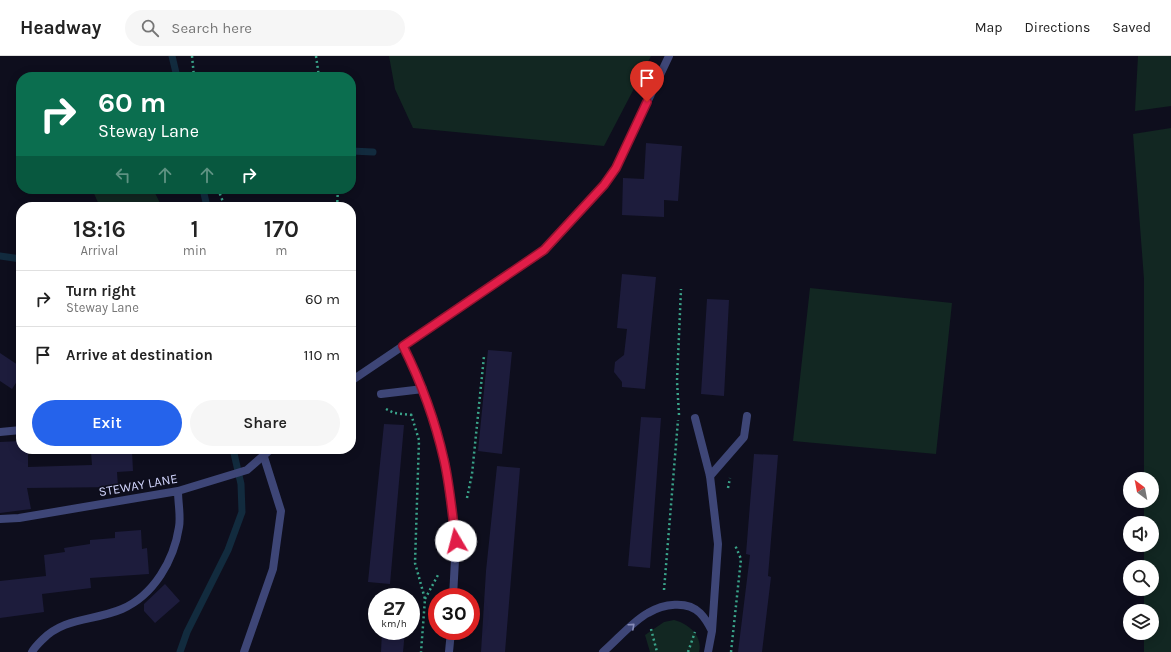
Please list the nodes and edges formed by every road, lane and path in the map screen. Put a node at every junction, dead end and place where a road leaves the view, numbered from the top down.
1 (192, 56) edge
2 (316, 56) edge
3 (669, 56) edge
4 (194, 72) edge
5 (318, 72) edge
6 (681, 289) dead end
7 (403, 346) junction
8 (484, 356) dead end
9 (356, 378) edge
10 (422, 389) junction
11 (381, 394) dead end
12 (411, 414) dead end
13 (746, 416) dead end
14 (695, 418) dead end
15 (16, 430) edge
16 (0, 432) edge
17 (267, 454) edge
18 (264, 457) junction
19 (710, 476) junction
20 (178, 491) junction
21 (465, 504) dead end
22 (0, 519) edge
23 (716, 527) junction
24 (453, 588) edge
25 (663, 607) junction
26 (647, 613) junction
27 (712, 631) junction
28 (451, 640) edge
29 (32, 652) edge
30 (244, 652) edge
31 (421, 652) edge
32 (450, 652) edge
33 (603, 652) edge
34 (657, 652) edge
35 (708, 652) edge
36 (731, 652) edge

1 - 4 path
2 - 5 path
3 - 7 street
6 - 25 path
7 - 9 street
7 - 10 street
8 - 21 path
10 - 11 street
10 - 24 street
12 - 31 path
13 - 19 street
14 - 19 street
15 - 16 street
17 - 18 street, STEWAY LANE
18 - 20 street, STEWAY LANE
18 - 30 street
19 - 23 street
20 - 22 street, STEWAY LANE
20 - 29 street
23 - 27 street
23 - 36 path
25 - 26 street
25 - 27 street
33 -> 26 street
26 - 34 path
27 - 35 street
28 - 32 street

